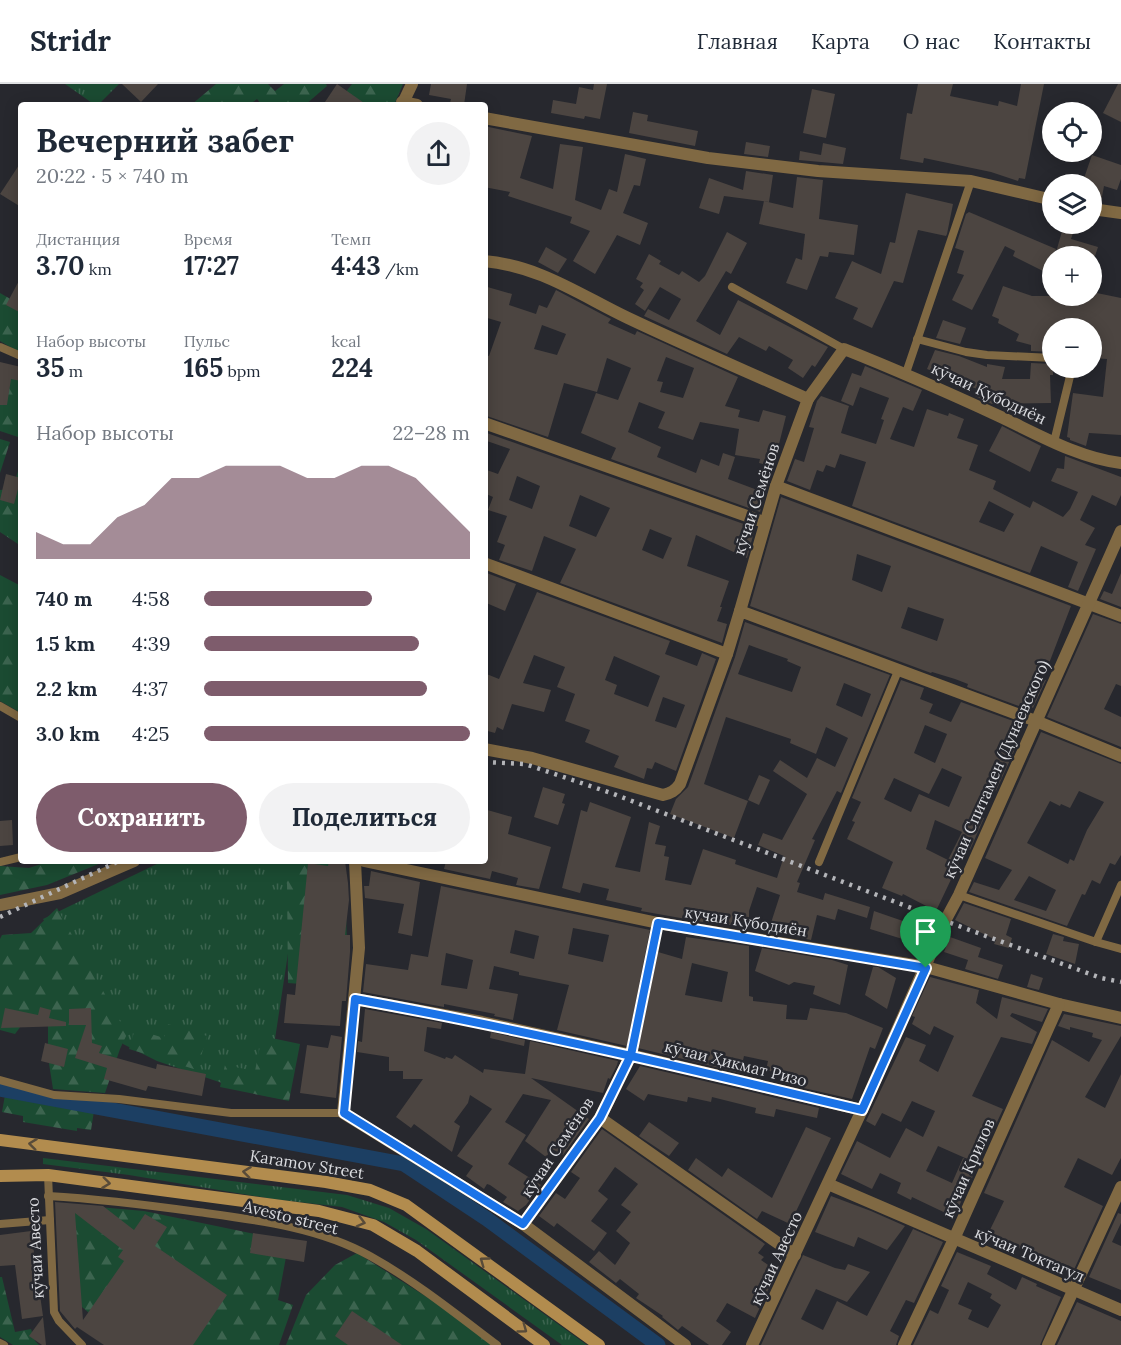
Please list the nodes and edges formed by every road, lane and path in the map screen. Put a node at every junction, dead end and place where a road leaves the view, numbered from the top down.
1 (412, 84) edge
2 (403, 102) edge
3 (488, 119) edge
4 (972, 181) junction
5 (1042, 197) edge
6 (1102, 210) edge
7 (1121, 213) edge
8 (488, 262) edge
9 (732, 286) dead end
10 (917, 339) junction
11 (0, 347) edge
12 (844, 349) junction
13 (18, 355) edge
14 (1042, 358) edge
15 (906, 373) junction
16 (1070, 378) edge
17 (808, 399) junction
18 (488, 424) edge
19 (1054, 442) junction
20 (1121, 463) edge
21 (776, 486) junction
22 (764, 522) junction
23 (1121, 531) edge
24 (488, 564) edge
25 (1088, 602) junction
26 (740, 611) junction
27 (1121, 616) edge
28 (727, 654) junction
29 (898, 671) junction
30 (0, 706) edge
31 (18, 716) edge
32 (1036, 721) junction
33 (488, 750) edge
34 (1121, 756) edge
35 (18, 858) edge
36 (0, 862) edge
37 (819, 862) dead end
38 (127, 864) edge
39 (355, 864) edge
40 (378, 864) edge
41 (1121, 885) edge
42 (959, 895) junction
43 (0, 905) edge
44 (658, 923) junction
45 (1096, 942) junction
46 (1121, 949) edge
47 (926, 968) junction
48 (355, 999) junction
49 (1059, 1004) junction
50 (1121, 1018) edge
51 (631, 1055) junction
52 (0, 1080) edge
53 (862, 1110) junction
54 (344, 1113) junction
55 (600, 1118) junction
56 (0, 1140) edge
57 (48, 1175) junction
58 (0, 1176) edge
59 (828, 1184) junction
60 (1121, 1187) edge
61 (48, 1196) junction
62 (50, 1220) junction
63 (0, 1224) edge
64 (523, 1224) junction
65 (954, 1239) junction
66 (795, 1255) junction
67 (1073, 1290) junction
68 (1121, 1310) edge
69 (78, 1344) edge
70 (497, 1345) edge
71 (544, 1345) edge
72 (599, 1345) edge
73 (685, 1345) edge
74 (752, 1345) edge
75 (904, 1345) edge
76 (1048, 1345) edge

1 - 2 street
3 - 4 street
4 - 5 street
4 - 10 lane
6 - 7 street
8 - 17 street
9 - 12 lane
10 - 14 lane
10 - 15 lane
11 - 13 lane
12 - 15 street, кӯчаи Қубодиён
12 - 17 street, кӯчаи Семёнов
15 - 19 street, кӯчаи Қубодиён
16 - 19 lane
17 - 21 street, кӯчаи Семёнов
18 - 22 street
19 - 20 street, кӯчаи Қубодиён
21 - 22 street, кӯчаи Семёнов
21 - 25 street
22 - 26 street, кӯчаи Семёнов
23 - 25 street, кӯчаи Спитамен (Дунаевского)
24 - 28 street
25 - 27 street
25 - 32 street, кӯчаи Спитамен (Дунаевского)
26 - 28 street, кӯчаи Семёнов
26 - 29 street
28 - 33 street, кӯчаи Семёнов
29 - 32 street
29 - 37 lane
30 - 31 lane
32 - 34 street
32 - 42 street, кӯчаи Спитамен (Дунаевского)
35 - 36 lane
38 - 43 street
39 - 48 street
40 - 44 street, кучаи Кубодиён
41 - 45 lane
42 - 45 lane
42 - 47 street, кӯчаи Спитамен (Дунаевского)
44 - 47 street, кучаи Кубодиён
44 - 51 lane
45 - 46 lane
47 - 49 street, кучаи Кубодиён
47 - 53 street, кӯчаи Спитамен (Дунаевского)
48 - 51 street, кӯчаи Ҳикмат Ризо
48 - 54 street
49 - 50 street, кучаи Кубодиён
49 - 65 street, кӯчаи Крилов
51 - 53 street, кӯчаи Ҳикмат Ризо
51 - 55 street, кӯчаи Семёнов
52 - 54 lane
53 - 59 street, кӯчаи Спитамен (Дунаевского)
54 - 64 street
55 - 64 street, кӯчаи Семёнов
55 - 66 street
72 -> 56 main road, Karamov Street
57 - 58 main road
57 - 61 lane, кӯчаи Авесто
57 -> 71 main road
59 - 65 street, кӯчаи Токтагул
59 - 66 street, кӯчаи Авесто
60 - 67 street
61 - 62 lane, кӯчаи Авесто
61 - 70 lane, Avesto street
62 - 63 lane
62 - 69 lane, кӯчаи Авесто
64 - 73 street
65 - 67 street, кӯчаи Токтагул
65 - 75 street, кӯчаи Крилов
66 - 74 street, кӯчаи Авесто
67 - 68 street, кӯчаи Токтагул
67 - 76 street

